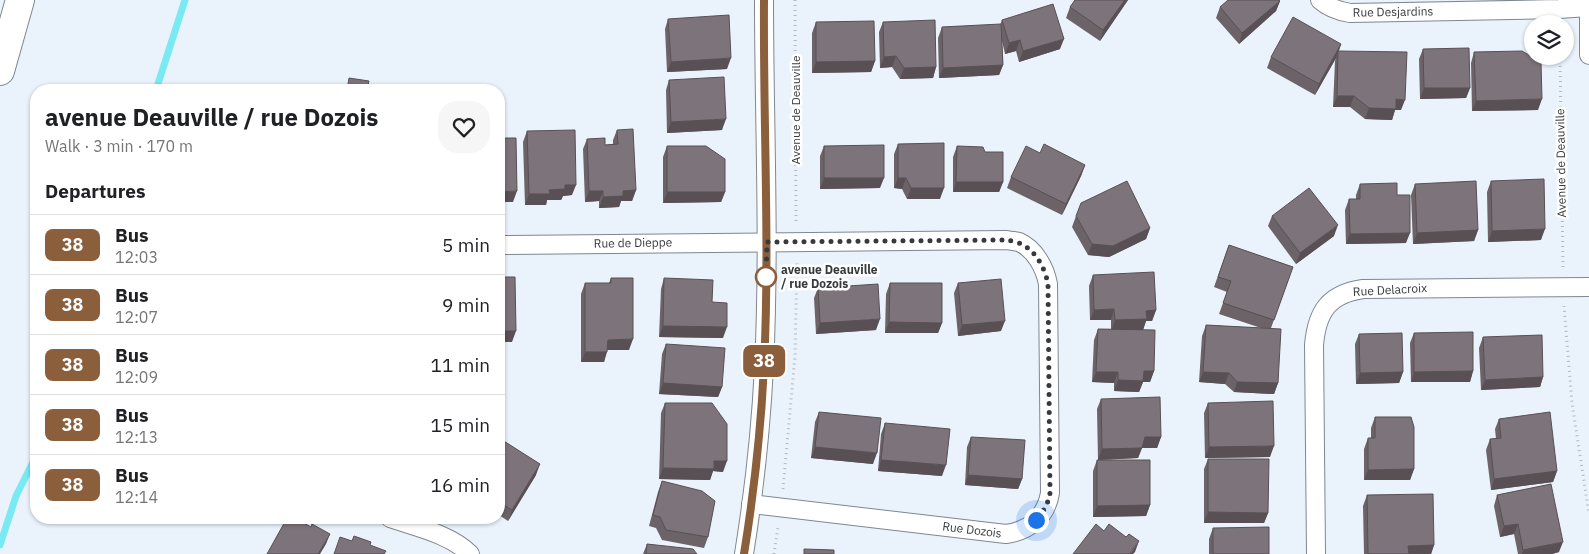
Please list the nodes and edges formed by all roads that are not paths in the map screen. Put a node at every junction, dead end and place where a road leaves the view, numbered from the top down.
1 (20, 0) edge
2 (764, 0) edge
3 (1320, 0) edge
4 (1589, 0) edge
5 (1589, 7) edge
6 (1589, 55) edge
7 (0, 71) edge
8 (767, 242) junction
9 (505, 244) edge
10 (1589, 287) edge
11 (751, 504) junction
12 (406, 524) edge
13 (470, 554) edge
14 (744, 554) edge
15 (1316, 554) edge

1 - 7 highway
2 - 8 street
3 - 5 street, Rue Desjardins
4 - 5 street
5 - 6 street
8 - 9 street, Rue de Dieppe
8 - 11 street
8 - 11 street, Rue Dozois
10 - 15 street, Rue Delacroix
11 - 14 street
12 - 13 street

